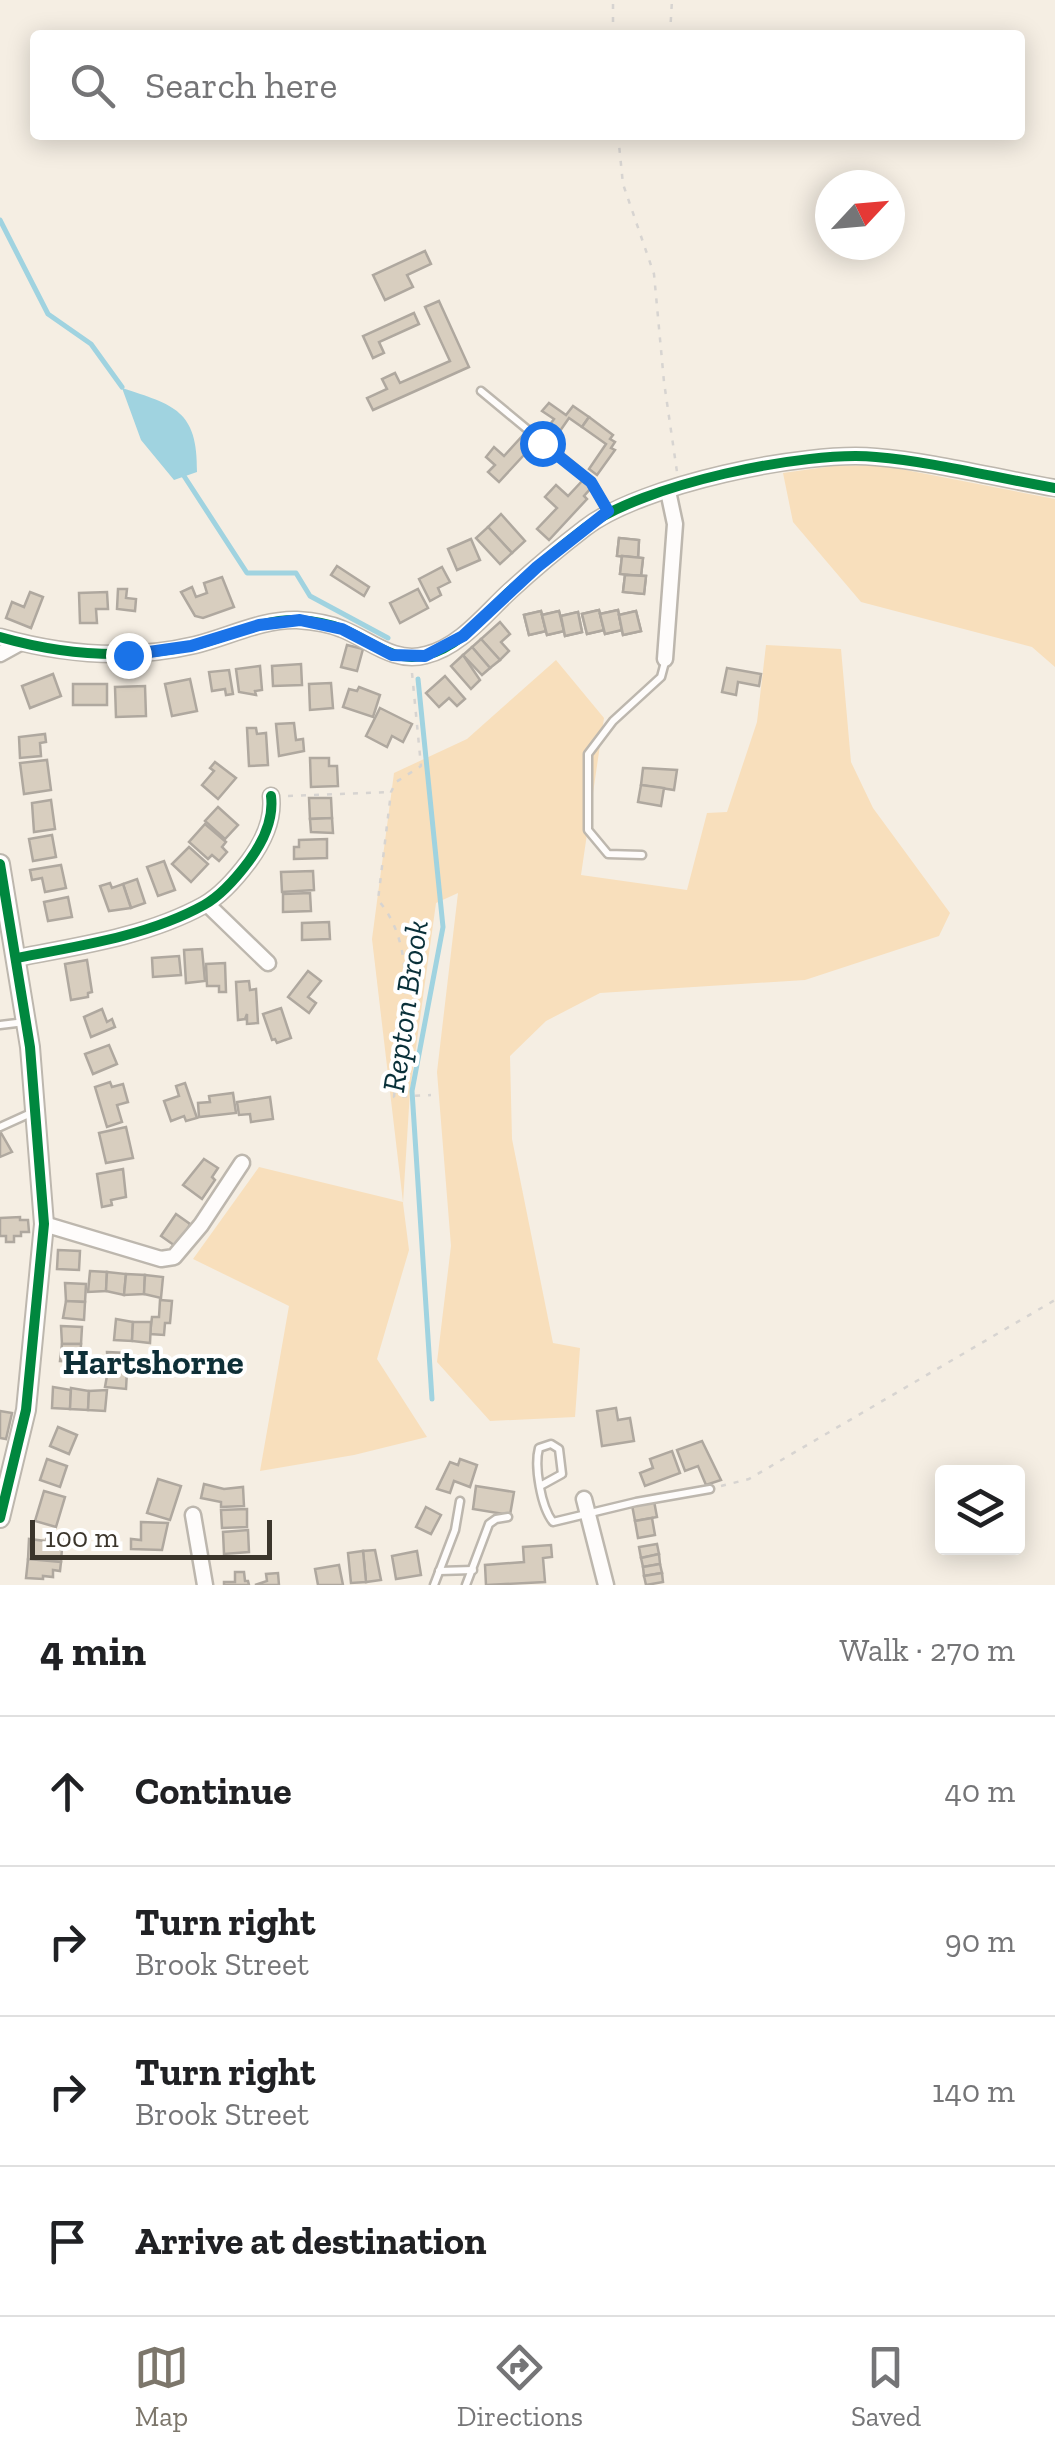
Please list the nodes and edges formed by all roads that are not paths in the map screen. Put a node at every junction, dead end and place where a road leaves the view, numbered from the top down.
1 (480, 391) dead end
2 (1055, 488) edge
3 (674, 489) junction
4 (608, 511) junction
5 (0, 637) edge
6 (20, 643) junction
7 (0, 654) edge
8 (665, 659) joint
9 (270, 796) road end
10 (642, 855) dead end
11 (0, 864) edge
12 (207, 904) junction
13 (16, 958) junction
14 (268, 963) dead end
15 (26, 1022) junction
16 (0, 1026) edge
17 (37, 1110) junction
18 (0, 1127) edge
19 (242, 1163) dead end
20 (44, 1224) junction
21 (542, 1485) junction
22 (710, 1489) road end
23 (584, 1499) dead end
24 (460, 1501) dead end
25 (193, 1515) dead end
26 (589, 1516) junction
27 (0, 1518) edge
28 (508, 1518) dead end
29 (472, 1570) junction
30 (438, 1571) junction
31 (205, 1585) edge
32 (434, 1585) edge
33 (466, 1585) edge
34 (606, 1585) edge

1 - 4 lane
2 - 3 street
3 - 4 street
3 - 8 street
4 - 6 street
5 - 6 street
6 - 7 street
8 - 10 lane
9 - 12 street
11 - 13 street
12 - 13 street
12 - 14 street
13 - 15 street
15 - 16 lane
15 - 17 street
17 - 18 lane
17 - 20 street
19 - 20 street
20 - 27 street
21 - 21 lane
21 - 26 lane
22 - 26 lane
23 - 26 street
24 - 30 lane
25 - 31 street
26 - 34 street
28 - 29 lane
29 - 30 lane
29 - 33 lane
30 - 32 lane

